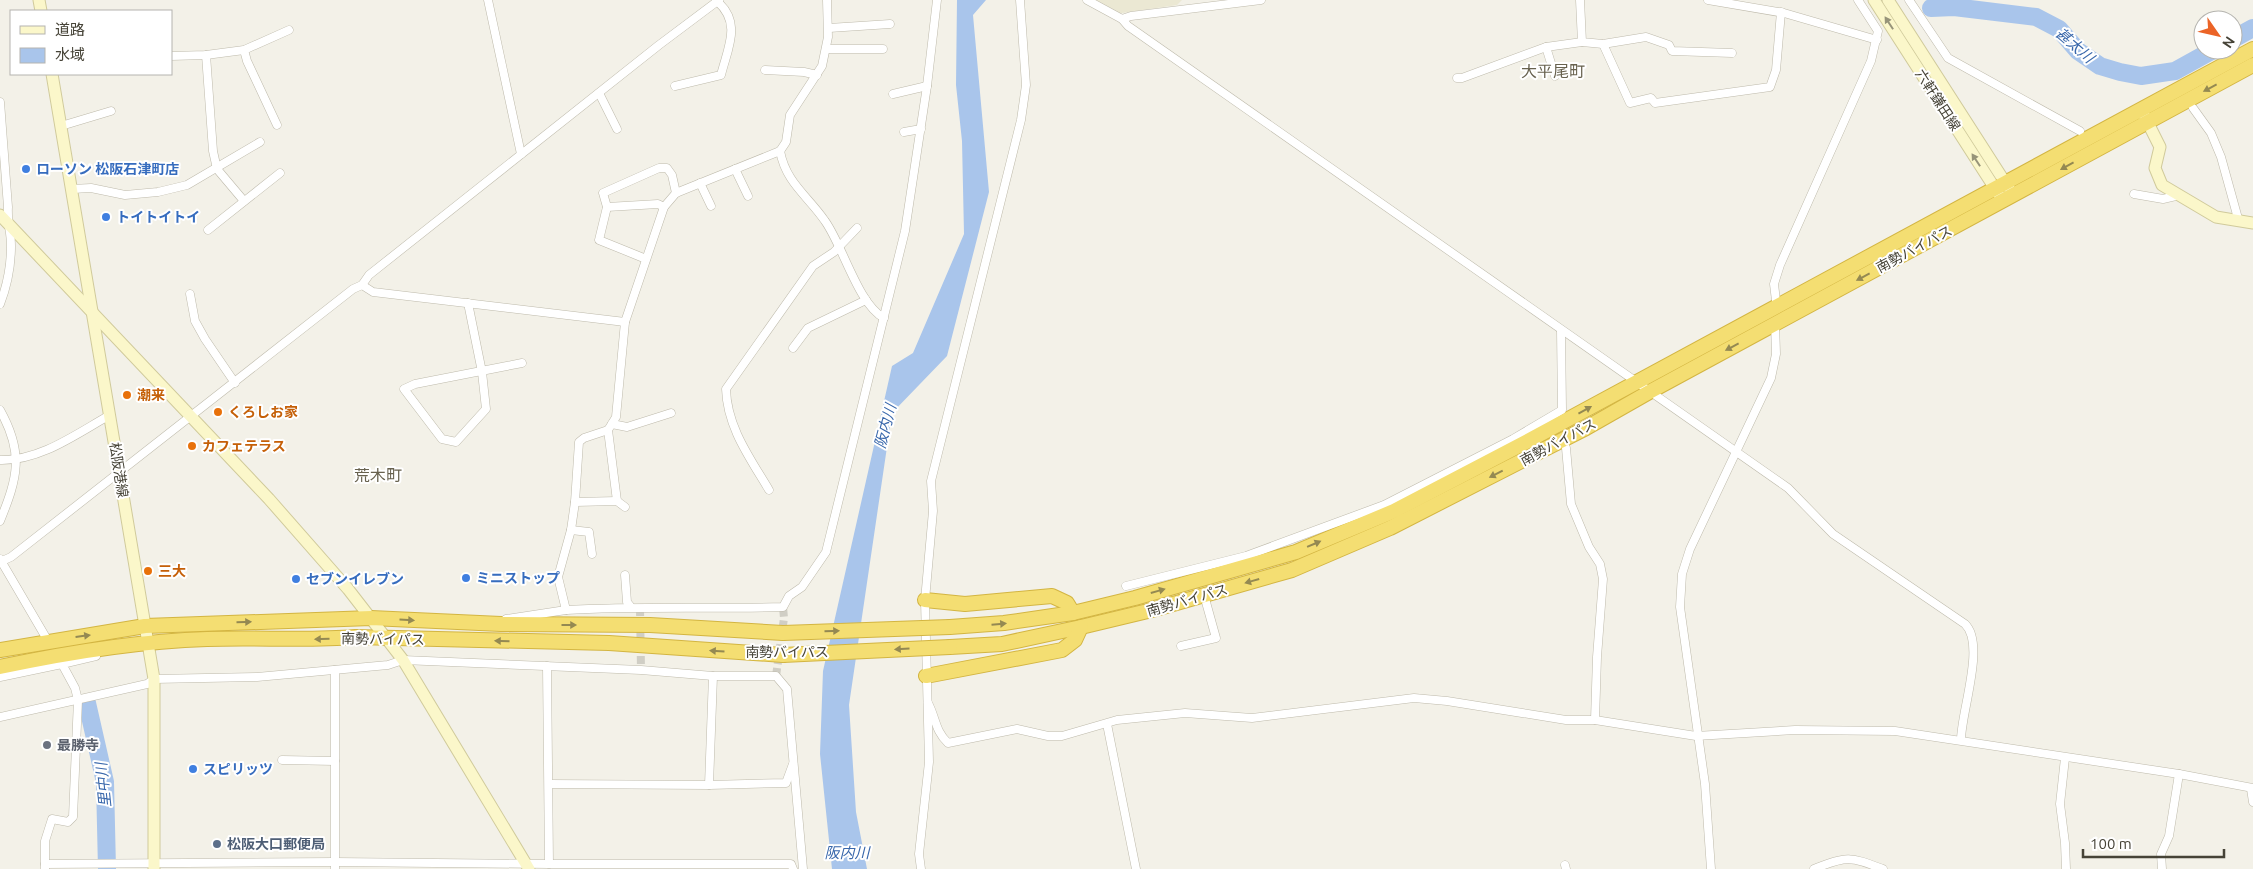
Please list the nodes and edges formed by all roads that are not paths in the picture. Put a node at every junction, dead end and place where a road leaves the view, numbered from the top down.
1 (488, 0) edge
2 (827, 0) edge
3 (937, 0) edge
4 (1020, 0) edge
5 (1087, 0) edge
6 (1260, 0) edge
7 (1580, 0) edge
8 (1708, 0) edge
9 (1858, 0) edge
10 (1874, 0) edge
11 (1888, 0) edge
12 (1909, 0) edge
13 (718, 1) edge
14 (1780, 12) junction
15 (1122, 19) junction
16 (890, 24) dead end
17 (829, 28) junction
18 (289, 30) dead end
19 (1877, 40) junction
20 (1582, 42) junction
21 (1603, 44) junction
22 (1546, 47) junction
23 (2253, 48) edge
24 (826, 49) junction
25 (883, 49) dead end
26 (244, 50) junction
27 (1732, 53) dead end
28 (206, 55) junction
29 (172, 56) edge
30 (2253, 66) edge
31 (765, 70) dead end
32 (817, 74) junction
33 (54, 75) edge
34 (1555, 76) dead end
35 (1457, 78) dead end
36 (675, 86) dead end
37 (927, 86) junction
38 (600, 93) junction
39 (894, 94) dead end
40 (0, 102) edge
41 (2194, 108) dead end
42 (2140, 109) junction
43 (111, 111) dead end
44 (2147, 122) junction
45 (277, 125) dead end
46 (61, 126) junction
47 (921, 128) junction
48 (617, 129) dead end
49 (2080, 131) dead end
50 (904, 132) dead end
51 (260, 142) dead end
52 (780, 151) junction
53 (520, 154) junction
54 (217, 169) junction
55 (735, 169) junction
56 (280, 173) dead end
57 (700, 183) junction
58 (2000, 185) junction
59 (72, 189) junction
60 (676, 193) junction
61 (2134, 194) dead end
62 (2180, 195) junction
63 (748, 196) dead end
64 (2008, 198) junction
65 (244, 201) junction
66 (711, 206) dead end
67 (664, 207) junction
68 (607, 208) junction
69 (3, 219) edge
70 (2239, 222) junction
71 (2253, 223) edge
72 (857, 228) dead end
73 (208, 230) dead end
74 (839, 245) junction
75 (646, 259) junction
76 (362, 285) junction
77 (190, 294) dead end
78 (866, 300) junction
79 (468, 303) junction
80 (0, 304) edge
81 (1778, 306) junction
82 (93, 312) junction
83 (884, 318) junction
84 (624, 322) junction
85 (1775, 324) junction
86 (1561, 330) junction
87 (793, 348) dead end
88 (522, 363) dead end
89 (482, 372) junction
90 (1638, 381) junction
91 (235, 383) junction
92 (1651, 390) junction
93 (0, 410) edge
94 (671, 413) dead end
95 (110, 415) junction
96 (192, 417) junction
97 (610, 427) junction
98 (1566, 448) dead end
99 (1735, 451) junction
100 (0, 460) edge
101 (18, 461) junction
102 (119, 475) junction
103 (769, 490) dead end
104 (617, 501) junction
105 (575, 502) junction
106 (625, 507) dead end
107 (0, 521) edge
108 (571, 530) junction
109 (592, 554) dead end
110 (1, 560) edge
111 (625, 575) dead end
112 (1126, 586) dead end
113 (1204, 595) junction
114 (925, 600) junction
115 (630, 607) junction
116 (566, 610) junction
117 (1073, 612) junction
118 (371, 618) junction
119 (501, 624) junction
120 (146, 626) junction
121 (1081, 627) junction
122 (386, 639) junction
123 (48, 641) junction
124 (149, 644) junction
125 (1181, 646) dead end
126 (0, 650) edge
127 (95, 650) junction
128 (403, 660) junction
129 (62, 664) junction
130 (547, 666) junction
131 (0, 667) edge
132 (335, 670) junction
133 (713, 676) junction
134 (926, 676) junction
135 (0, 677) edge
136 (154, 679) junction
137 (78, 700) junction
138 (928, 703) junction
139 (0, 717) edge
140 (1596, 720) junction
141 (1107, 724) junction
142 (1696, 736) junction
143 (1961, 740) junction
144 (2065, 758) junction
145 (282, 760) dead end
146 (794, 760) junction
147 (335, 761) junction
148 (2179, 774) junction
149 (549, 784) junction
150 (709, 785) junction
151 (2252, 789) edge
152 (2253, 802) edge
153 (549, 864) junction
154 (335, 865) edge
155 (154, 866) edge
156 (527, 866) edge
157 (45, 867) edge
158 (793, 869) edge
159 (803, 869) edge
160 (922, 869) edge
161 (1136, 869) edge
162 (1710, 869) edge
163 (1814, 869) edge
164 (1884, 869) edge
165 (2066, 869) edge
166 (2162, 869) edge

1 - 53 street
2 - 17 street
3 - 37 street
4 - 114 street
5 - 15 street
6 - 15 street
7 - 20 street
8 - 14 street
9 - 19 street
58 -> 10 main road, 六軒鎌田線
11 - 58 main road, 六軒鎌田線
12 - 49 street
13 - 36 street
13 - 38 street
14 - 19 street
14 - 21 street
15 - 86 street
16 - 17 street
17 - 24 street
18 - 26 street
19 - 81 street
20 - 21 street
20 - 22 street
21 - 27 street
22 - 34 street
22 - 35 street
23 - 42 highway, 南勢バイパス
24 - 25 street
24 - 32 street
26 - 28 street
26 - 45 street
28 - 29 street
28 - 54 street
30 -> 44 highway, 南勢バイパス
31 - 32 street
32 - 52 street
33 - 46 main road, 松阪港線
37 - 39 street
37 - 47 street
38 - 48 street
38 - 53 street
40 - 69 street
41 - 70 street
42 - 44 main road
42 - 58 highway, 南勢バイパス
43 - 46 street
44 - 62 main road
44 -> 64 highway, 南勢バイパス
46 - 59 main road, 松阪港線
47 - 50 street
47 - 83 street
51 - 54 street
52 - 55 street
52 - 74 street
53 - 76 street
54 - 59 street
54 - 65 street
55 - 57 street
55 - 63 street
56 - 65 street
57 - 60 street
57 - 66 street
58 - 64 main road, 六軒鎌田線
58 - 81 highway, 南勢バイパス
59 - 82 main road, 松阪港線
60 - 67 street
60 - 68 street
61 - 62 street
62 - 70 main road
64 -> 85 highway, 南勢バイパス
65 - 73 street
67 - 68 street
67 - 75 street
68 - 75 street
69 - 80 street
69 - 82 main road
70 - 71 main road
72 - 74 street
74 - 78 street
74 - 103 street
75 - 84 street
76 - 79 street
76 - 91 street
77 - 91 street
78 - 83 street
78 - 87 street
79 - 84 street
79 - 89 street
81 - 85 street
81 - 90 highway, 南勢バイパス
82 - 95 main road, 松阪港線
82 - 96 main road
83 - 115 street
84 - 97 street
85 -> 92 highway, 南勢バイパス
85 - 99 street
86 - 90 street
86 - 112 street
88 - 89 street
89 - 89 street
90 - 92 street
117 -> 90 highway, 南勢バイパス
91 - 96 street
92 - 99 street
92 -> 113 highway, 南勢バイパス
93 - 101 street
94 - 97 street
95 - 101 street
95 - 102 main road, 松阪港線
96 - 102 street
96 - 118 main road
97 - 104 street
97 - 105 street
98 - 140 street
99 - 142 street
99 - 143 street
100 - 101 street
101 - 107 street
102 - 110 street
102 - 120 main road, 松阪港線
104 - 105 street
104 - 106 street
105 - 108 street
108 - 109 street
108 - 116 street
110 - 123 street
111 - 115 street
113 - 121 highway, 南勢バイパス
113 - 125 street
114 - 117 highway
114 - 134 street
115 - 116 street
116 - 119 street
119 -> 117 highway, 南勢バイパス, bridge
118 -> 119 highway, 南勢バイパス
120 -> 118 highway, 南勢バイパス
118 - 122 main road
123 -> 120 highway, 南勢バイパス
120 - 124 main road, 松阪港線
121 -> 122 highway, 南勢バイパス, bridge
121 - 134 highway
122 -> 124 highway, 南勢バイパス
122 - 128 main road
123 - 126 highway, 南勢バイパス
124 - 127 highway, 南勢バイパス
124 - 136 main road, 松阪港線
127 - 129 street
127 - 131 highway, 南勢バイパス
128 - 130 street
128 - 132 street
128 - 156 main road
129 - 135 street
129 - 137 street
130 - 133 street
130 - 149 street
132 - 136 street
132 - 147 street
133 - 146 street
133 - 150 street
134 - 138 street
136 - 137 street
136 - 155 main road, 松阪港線
137 - 139 street
137 - 157 street
138 - 141 street
138 - 160 street
140 - 141 street
140 - 142 street
141 - 161 street
142 - 143 street
142 - 162 street
143 - 144 street
144 - 148 street
144 - 165 street
145 - 147 street
146 - 150 street
146 - 159 street
147 - 154 street
148 - 151 street
148 - 166 street
149 - 150 street
149 - 153 street
151 - 152 street
153 - 156 street
153 - 158 street
154 - 155 street
154 - 156 street
155 - 157 street
163 - 164 street

